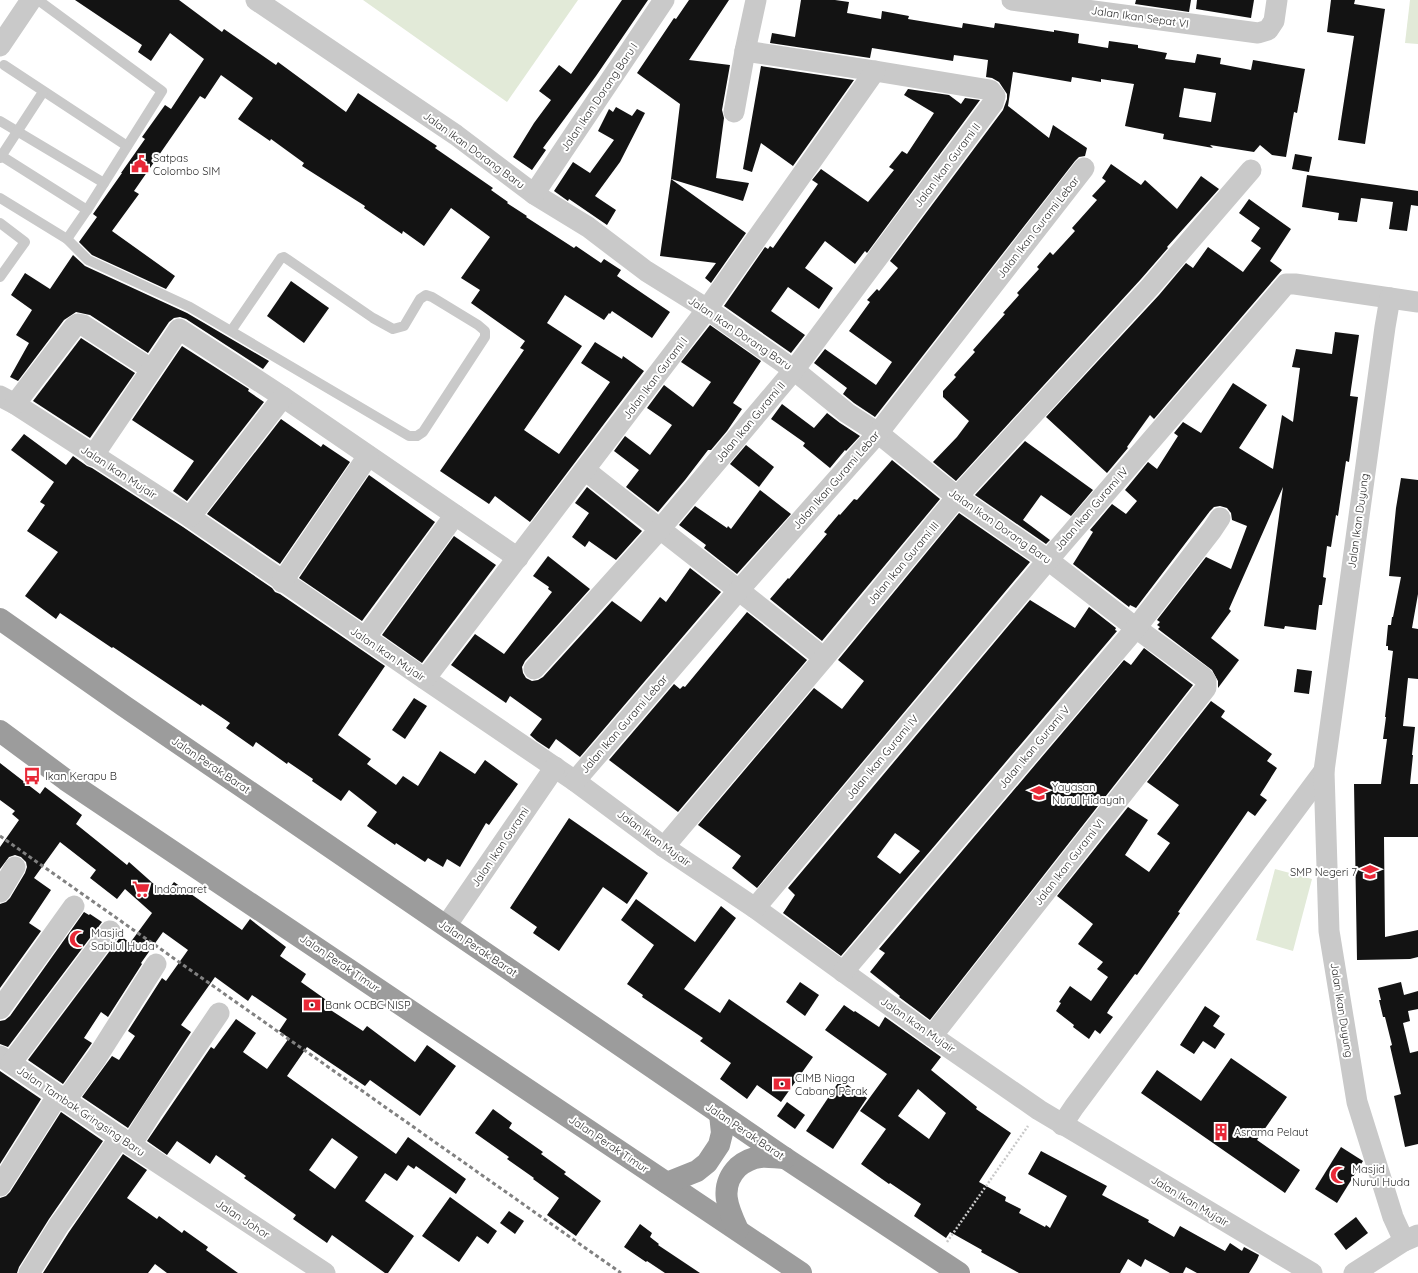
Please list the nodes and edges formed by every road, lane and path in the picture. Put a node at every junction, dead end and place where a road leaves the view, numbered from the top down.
1 (31, 0) edge
2 (38, 0) edge
3 (256, 0) edge
4 (664, 0) edge
5 (756, 0) edge
6 (1012, 0) edge
7 (1277, 0) edge
8 (745, 51) junction
9 (2, 56) edge
10 (876, 70) junction
11 (43, 92) junction
12 (734, 112) dead end
13 (0, 121) edge
14 (17, 131) junction
15 (127, 146) junction
16 (0, 156) edge
17 (1084, 168) dead end
18 (1251, 170) dead end
19 (104, 183) junction
20 (534, 194) junction
21 (0, 198) edge
22 (87, 210) junction
23 (0, 223) edge
24 (67, 239) junction
25 (0, 277) edge
26 (1390, 298) junction
27 (1418, 302) edge
28 (707, 309) junction
29 (231, 331) junction
30 (151, 369) junction
31 (794, 370) junction
32 (283, 397) junction
33 (7, 400) edge
34 (878, 433) junction
35 (93, 456) junction
36 (368, 456) junction
37 (585, 470) junction
38 (957, 497) junction
39 (455, 515) junction
40 (190, 517) junction
41 (1220, 518) dead end
42 (660, 529) junction
43 (518, 558) junction
44 (1048, 560) junction
45 (282, 582) junction
46 (739, 590) junction
47 (0, 619) edge
48 (1136, 628) junction
49 (365, 638) junction
50 (824, 658) junction
51 (534, 669) dead end
52 (425, 679) junction
53 (1206, 688) joint
54 (0, 731) edge
55 (554, 767) junction
56 (1324, 771) junction
57 (575, 781) junction
58 (664, 847) junction
59 (15, 867) dead end
60 (0, 892) edge
61 (74, 906) dead end
62 (755, 908) junction
63 (446, 926) junction
64 (110, 931) dead end
65 (156, 964) dead end
66 (843, 972) junction
67 (0, 1009) edge
68 (219, 1013) dead end
69 (932, 1036) junction
70 (3, 1059) edge
71 (62, 1098) junction
72 (1040, 1110) junction
73 (720, 1114) junction
74 (1062, 1125) junction
75 (126, 1141) junction
76 (785, 1158) junction
77 (162, 1165) joint
78 (668, 1183) junction
79 (0, 1186) edge
80 (738, 1230) junction
81 (1411, 1238) edge
82 (936, 1258) junction
83 (29, 1273) edge
84 (325, 1273) edge
85 (801, 1273) edge
86 (959, 1273) edge
87 (1312, 1273) edge
88 (1354, 1273) edge

1 - 9 street
2 - 15 lane
3 - 20 street, Jalan Ikan Dorang Baru
4 - 20 street, Jalan Ikan Dorang Baru I
5 - 8 street
6 - 7 street, Jalan Ikan Sepat VI
8 - 10 street
8 - 12 street
9 - 11 lane
10 - 28 street, Jalan Ikan Gurami I
10 - 31 street, Jalan Ikan Gurami II
11 - 14 lane
11 - 15 lane
13 - 14 lane
14 - 16 lane
14 - 19 lane
15 - 19 lane
16 - 22 lane
17 - 34 street, Jalan Ikan Gurami Lebar
18 - 38 street, Jalan Ikan Gurami III
19 - 22 lane
20 - 28 street, Jalan Ikan Dorang Baru
21 - 24 lane
22 - 24 lane
23 - 25 lane
24 - 29 lane
26 - 27 street
26 - 44 street, Jalan Ikan Gurami IV
26 - 56 street, Jalan Ikan Duyung
28 - 31 street, Jalan Ikan Dorang Baru
28 - 37 street, Jalan Ikan Gurami I
29 - 29 lane
30 - 32 street
30 - 33 street
30 - 35 street
31 - 34 street, Jalan Ikan Dorang Baru
31 - 42 street, Jalan Ikan Gurami II
32 - 36 street
32 - 40 street
33 - 35 street, Jalan Ikan Mujair
34 - 38 street, Jalan Ikan Dorang Baru
34 - 46 street, Jalan Ikan Gurami Lebar
35 - 40 street, Jalan Ikan Mujair
36 - 39 street
36 - 45 street
37 - 42 street
37 - 43 street, Jalan Ikan Gurami I
38 - 44 street, Jalan Ikan Dorang Baru
38 - 50 street, Jalan Ikan Gurami III
39 - 43 street
39 - 49 street
40 - 45 street, Jalan Ikan Mujair
41 - 48 street, Jalan Ikan Gurami V
42 - 46 street
42 - 51 street, Jalan Ikan Gurami II
43 - 52 street, Jalan Ikan Gurami I
44 - 48 street, Jalan Ikan Dorang Baru
44 - 62 street, Jalan Ikan Gurami IV
45 - 49 street, Jalan Ikan Mujair
46 - 50 street
46 - 57 street, Jalan Ikan Gurami Lebar
47 - 63 highway, Jalan Perak Barat
48 - 53 street, Jalan Ikan Dorang Baru
48 - 66 street, Jalan Ikan Gurami V
49 - 52 street, Jalan Ikan Mujair
50 - 58 street, Jalan Ikan Gurami III
52 - 55 street, Jalan Ikan Mujair
53 - 69 street, Jalan Ikan Gurami VI
54 - 78 highway, Jalan Perak Timur
55 - 57 street, Jalan Ikan Mujair
55 - 63 street, Jalan Ikan Gurami
56 - 74 street, Jalan Ikan Duyung
56 - 81 street, Jalan Ikan Duyung
57 - 58 street, Jalan Ikan Mujair
58 - 62 street, Jalan Ikan Mujair
59 - 60 street
61 - 67 street
62 - 66 street, Jalan Ikan Mujair
63 - 73 highway, Jalan Perak Barat
64 - 70 street
65 - 71 street
66 - 69 street, Jalan Ikan Mujair
68 - 75 street
69 - 72 street, Jalan Ikan Mujair
70 - 71 street, Jalan Tambak Gringsing Baru
71 - 75 street, Jalan Tambak Gringsing Baru
71 - 79 street
72 - 74 street, Jalan Ikan Mujair
72 - 82 path
73 - 76 highway, Jalan Perak Barat
73 - 78 highway
74 - 87 street, Jalan Ikan Mujair
75 - 77 street, Jalan Tambak Gringsing Baru
75 - 83 street
76 - 80 highway
76 - 82 highway, Jalan Perak Barat
77 - 84 street, Jalan Johor
78 - 80 highway, Jalan Perak Timur
80 - 85 highway, Jalan Perak Timur
81 - 88 street
82 - 86 highway, Jalan Perak Barat

